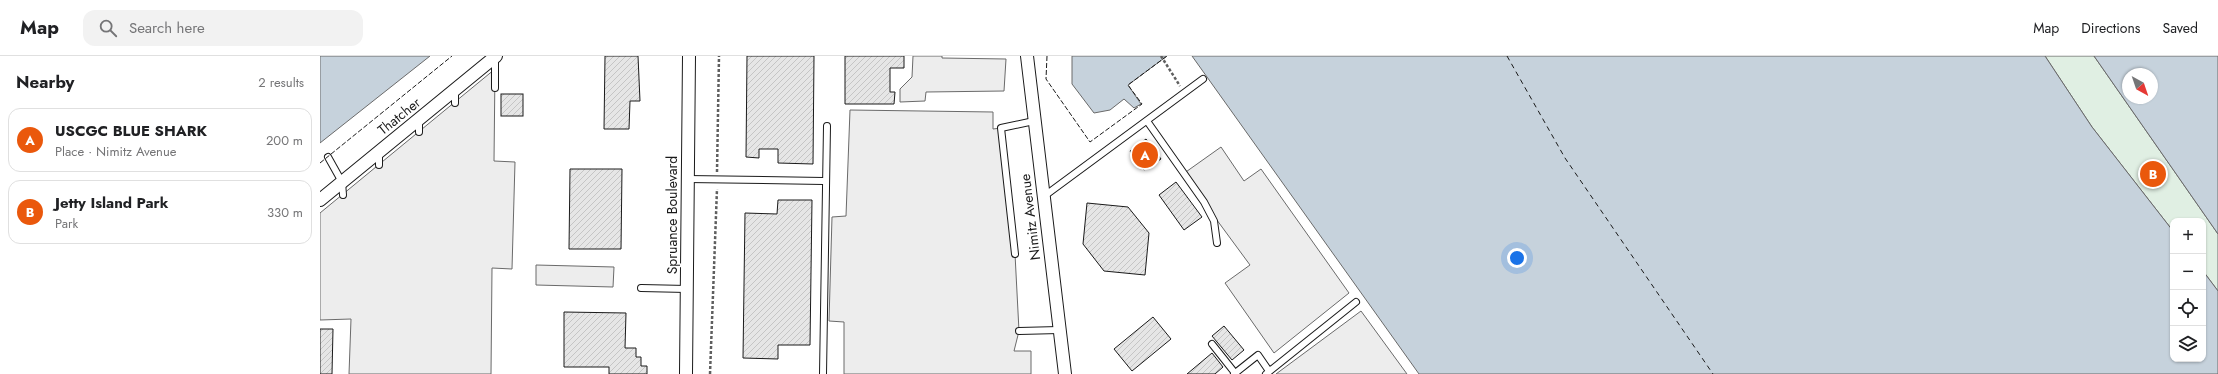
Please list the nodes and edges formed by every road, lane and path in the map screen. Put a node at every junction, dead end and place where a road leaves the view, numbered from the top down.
1 (497, 56) edge
2 (690, 56) edge
3 (719, 56) edge
4 (1027, 56) edge
5 (1162, 58) edge
6 (1204, 79) dead end
7 (495, 88) dead end
8 (455, 90) junction
9 (1185, 93) junction
10 (455, 102) dead end
11 (419, 119) junction
12 (1147, 120) junction
13 (1034, 121) junction
14 (827, 126) dead end
15 (419, 132) dead end
16 (379, 152) junction
17 (328, 157) dead end
18 (379, 165) dead end
19 (687, 178) junction
20 (717, 179) junction
21 (824, 181) junction
22 (342, 182) junction
23 (343, 195) dead end
24 (1043, 197) junction
25 (320, 200) edge
26 (1217, 244) dead end
27 (1015, 254) dead end
28 (641, 288) dead end
29 (687, 289) junction
30 (1356, 302) dead end
31 (1060, 330) junction
32 (1019, 331) dead end
33 (1212, 344) dead end
34 (1268, 372) edge
35 (686, 374) edge
36 (710, 374) edge
37 (823, 374) edge
38 (1065, 374) edge
39 (1234, 374) edge

1 - 7 lane
1 - 8 street, Thatcher
2 - 19 street, Spruance Boulevard
3 - 20 path
4 - 13 street, Nimitz Avenue
5 - 9 path
6 - 9 lane
8 - 10 lane
8 - 11 street, Thatcher
9 - 12 lane
11 - 15 lane
11 - 16 street, Thatcher
12 - 24 lane
12 - 26 lane
13 - 24 street, Nimitz Avenue
13 - 27 lane
14 - 21 lane
16 - 18 lane
16 - 22 street, Thatcher
17 - 22 lane
19 - 20 lane
19 - 29 street, Spruance Boulevard
20 - 21 lane
20 - 36 path
21 - 37 lane
22 - 23 lane
22 - 25 street, Thatcher
24 - 31 street, Nimitz Avenue
28 - 29 lane
29 - 35 street, Spruance Boulevard
30 - 34 lane
31 - 32 lane
31 - 38 street, Nimitz Avenue
33 - 39 lane
34 - 39 lane

